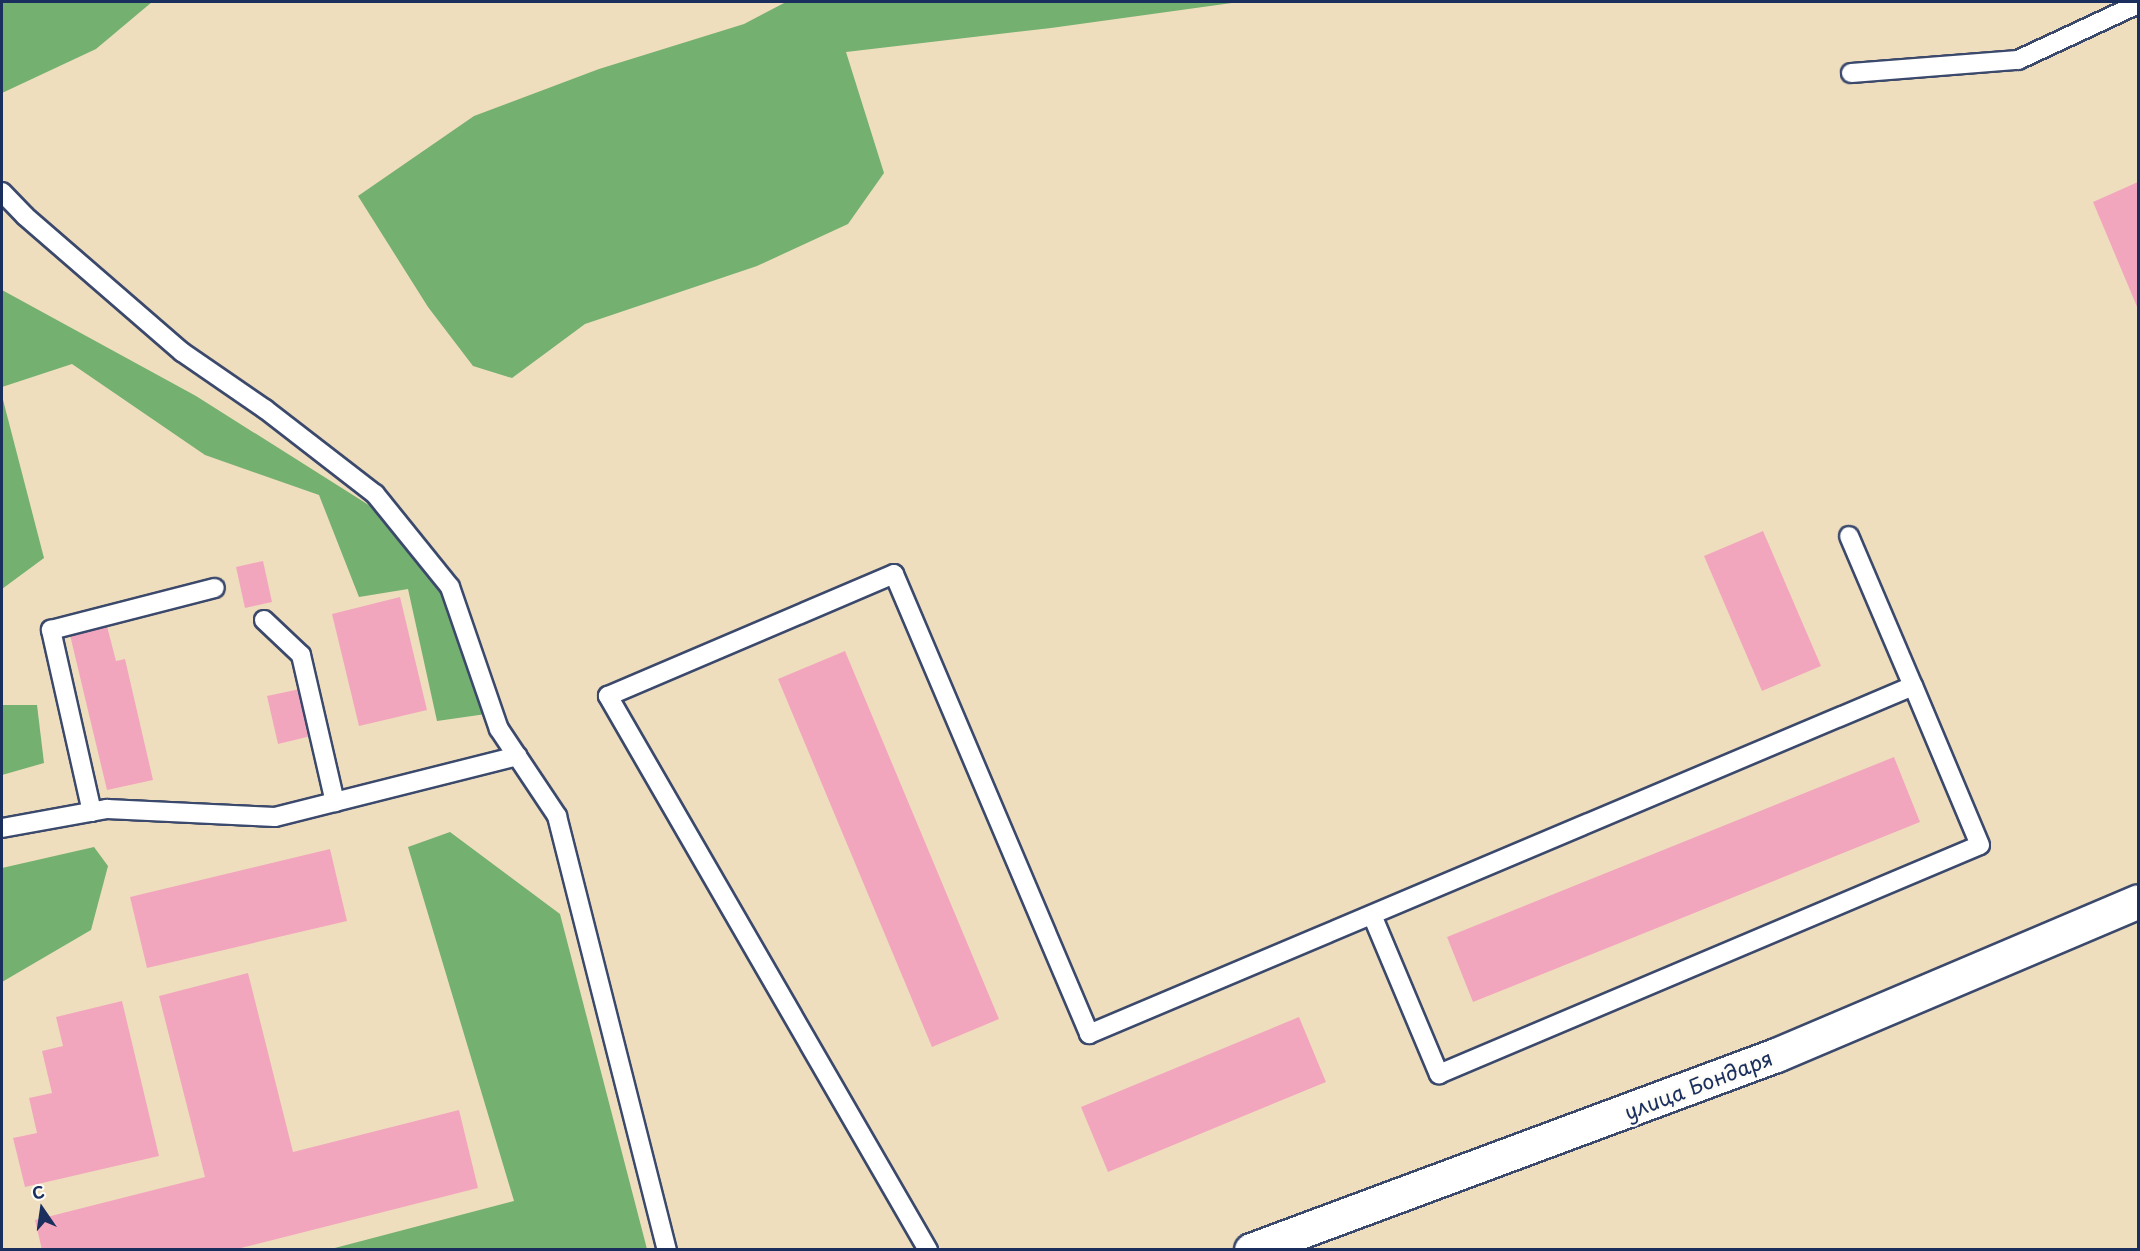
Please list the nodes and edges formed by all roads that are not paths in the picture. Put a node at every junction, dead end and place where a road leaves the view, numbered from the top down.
1 (2139, 4) edge
2 (1851, 73) dead end
3 (2, 192) edge
4 (1849, 536) dead end
5 (215, 588) dead end
6 (264, 620) dead end
7 (1913, 686) junction
8 (517, 756) junction
9 (335, 802) junction
10 (92, 812) junction
11 (2, 828) edge
12 (2139, 901) edge
13 (1372, 915) junction
14 (667, 1250) edge
15 (928, 1250) edge
16 (1251, 1250) edge

1 - 2 lane
3 - 8 lane
4 - 7 lane
5 - 10 lane
6 - 9 lane
7 - 13 lane
7 - 13 lane
8 - 9 lane
8 - 14 lane
9 - 10 lane
10 - 11 lane
12 - 16 main road, улица Бондаря
13 - 15 lane

